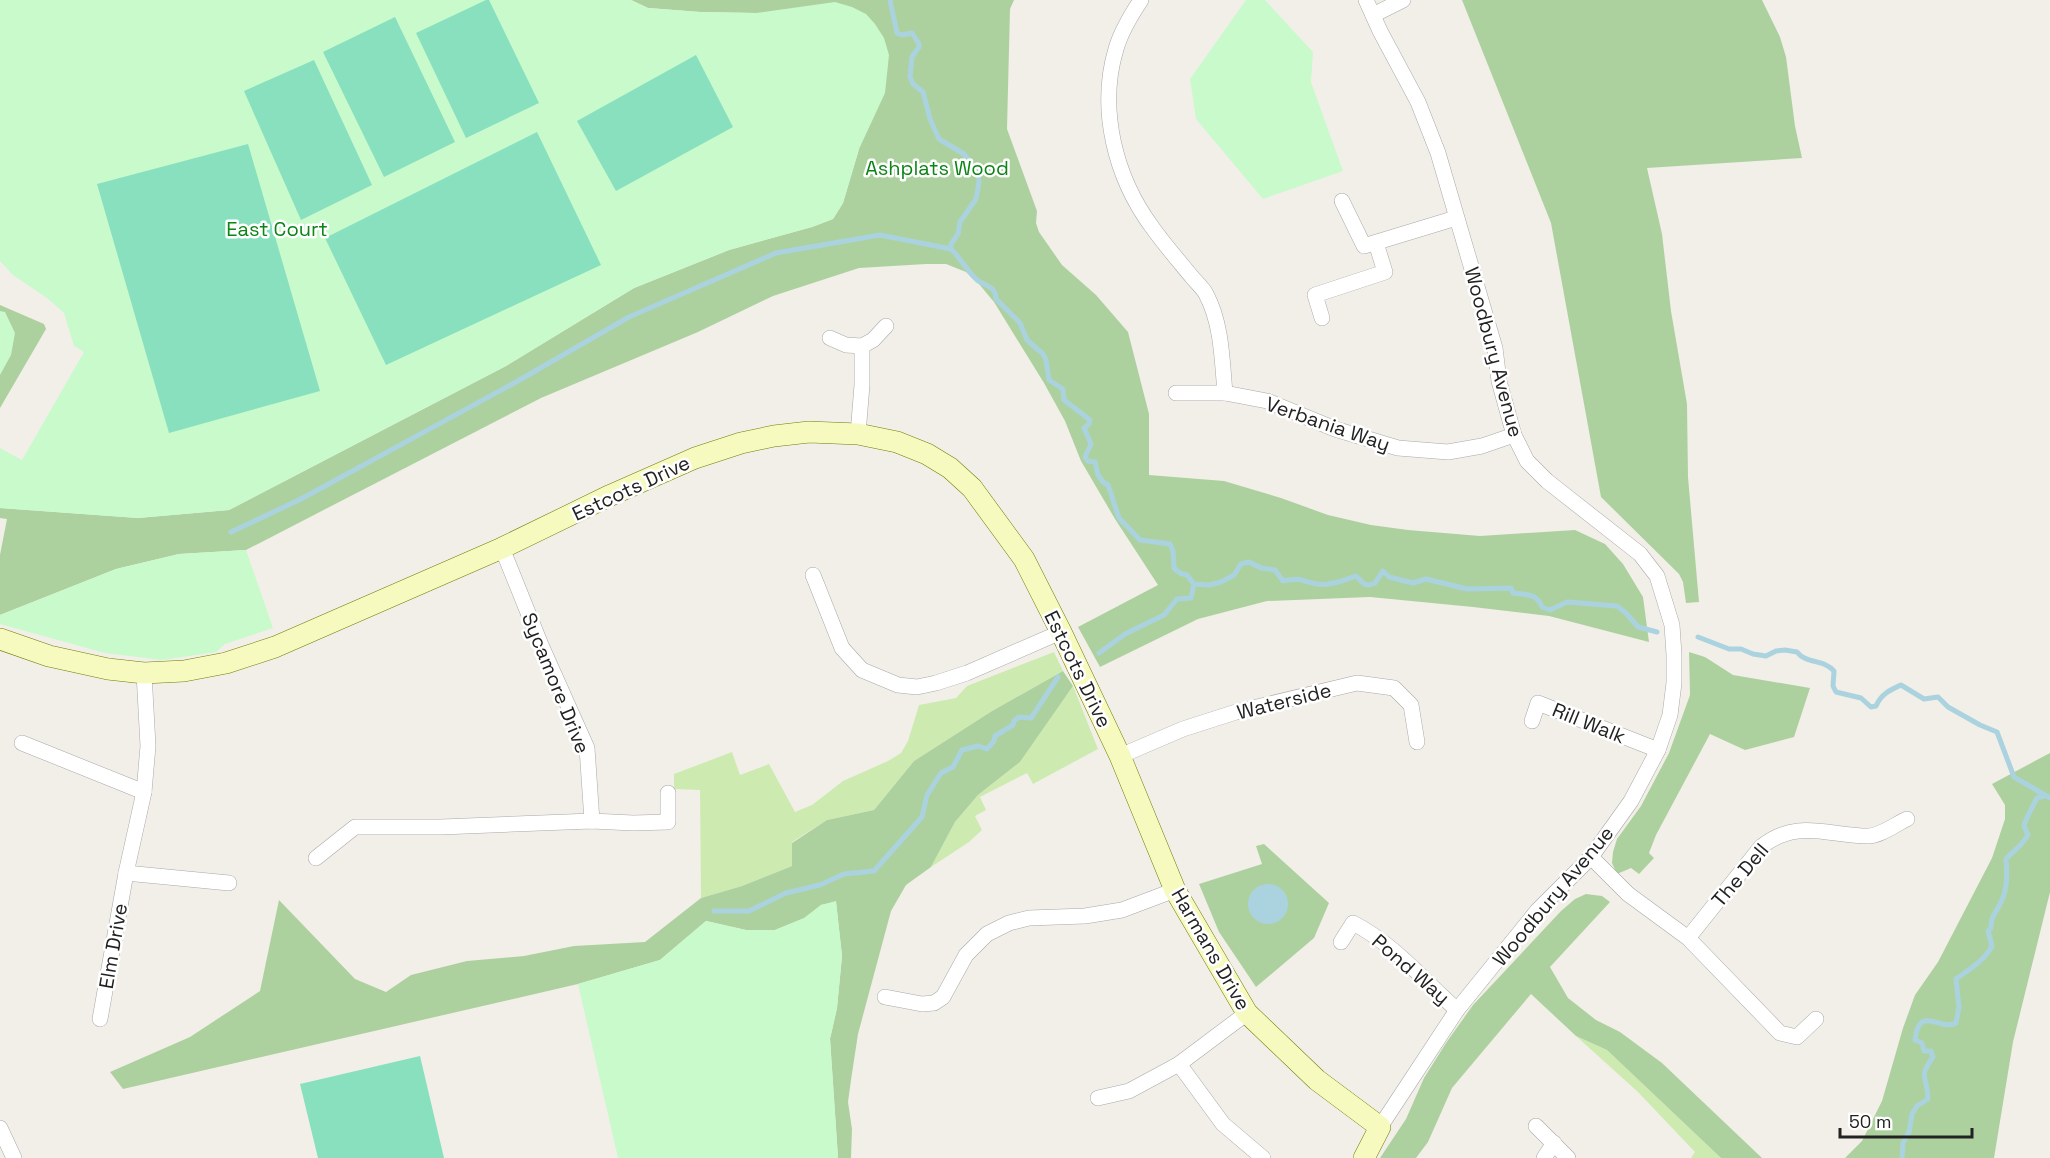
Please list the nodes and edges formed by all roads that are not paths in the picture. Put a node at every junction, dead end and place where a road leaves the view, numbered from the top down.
1 (1141, 0) edge
2 (1366, 0) edge
3 (1403, 0) edge
4 (1373, 15) junction
5 (1342, 201) dead end
6 (1456, 218) junction
7 (1376, 243) junction
8 (1322, 318) dead end
9 (886, 326) dead end
10 (830, 338) dead end
11 (862, 346) junction
12 (1176, 393) dead end
13 (1225, 393) junction
14 (858, 434) junction
15 (1514, 435) junction
16 (502, 548) junction
17 (813, 575) dead end
18 (1061, 632) junction
19 (0, 639) edge
20 (144, 673) junction
21 (1532, 721) dead end
22 (1417, 742) dead end
23 (22, 743) dead end
24 (1658, 750) junction
25 (1120, 756) junction
26 (144, 792) junction
27 (668, 794) dead end
28 (1907, 819) dead end
29 (592, 821) junction
30 (1591, 857) junction
31 (316, 858) dead end
32 (126, 873) junction
33 (229, 883) dead end
34 (1175, 890) junction
35 (1688, 938) junction
36 (1341, 942) dead end
37 (885, 997) dead end
38 (1457, 1010) junction
39 (1247, 1013) junction
40 (100, 1019) dead end
41 (1816, 1019) dead end
42 (1179, 1064) junction
43 (1098, 1098) dead end
44 (1536, 1126) dead end
45 (1380, 1127) junction
46 (0, 1128) edge
47 (1554, 1143) junction
48 (14, 1158) edge
49 (1263, 1158) edge
50 (1364, 1158) edge
51 (1544, 1158) edge
52 (1568, 1158) edge

1 - 13 street
2 - 4 street, Woodbury Avenue
3 - 4 street
4 - 6 street, Woodbury Avenue
5 - 7 street
6 - 7 street
6 - 15 street, Woodbury Avenue
7 - 8 street
9 - 11 street
10 - 11 street
11 - 14 street
12 - 13 street, Verbania Way
13 - 15 street, Verbania Way
14 - 16 street, Estcots Drive
14 - 18 street, Estcots Drive
15 - 24 street, Woodbury Avenue
16 - 20 street, Estcots Drive
16 - 29 street, Sycamore Drive
17 - 18 street
18 - 25 street, Estcots Drive
19 - 20 street, Estcots Drive
20 - 26 street, Elm Drive
21 - 24 street, Rill Walk
22 - 25 street, Waterside
23 - 26 street
24 - 30 street, Woodbury Avenue
25 - 34 street, Harmans Drive
26 - 32 street, Elm Drive
27 - 29 street
28 - 35 street, The Dell
29 - 31 street
30 - 35 street
30 - 38 street, Woodbury Avenue
32 - 33 street
32 - 40 street, Elm Drive
34 - 37 street
34 - 39 street, Harmans Drive
35 - 41 street
36 - 38 street, Pond Way
38 - 45 street, Woodbury Avenue
39 - 42 street
39 - 45 street, Harmans Drive
42 - 43 street
42 - 49 street
44 - 47 street
45 - 50 street, Woodbury Avenue
46 - 48 street
47 - 51 street
47 - 52 street

